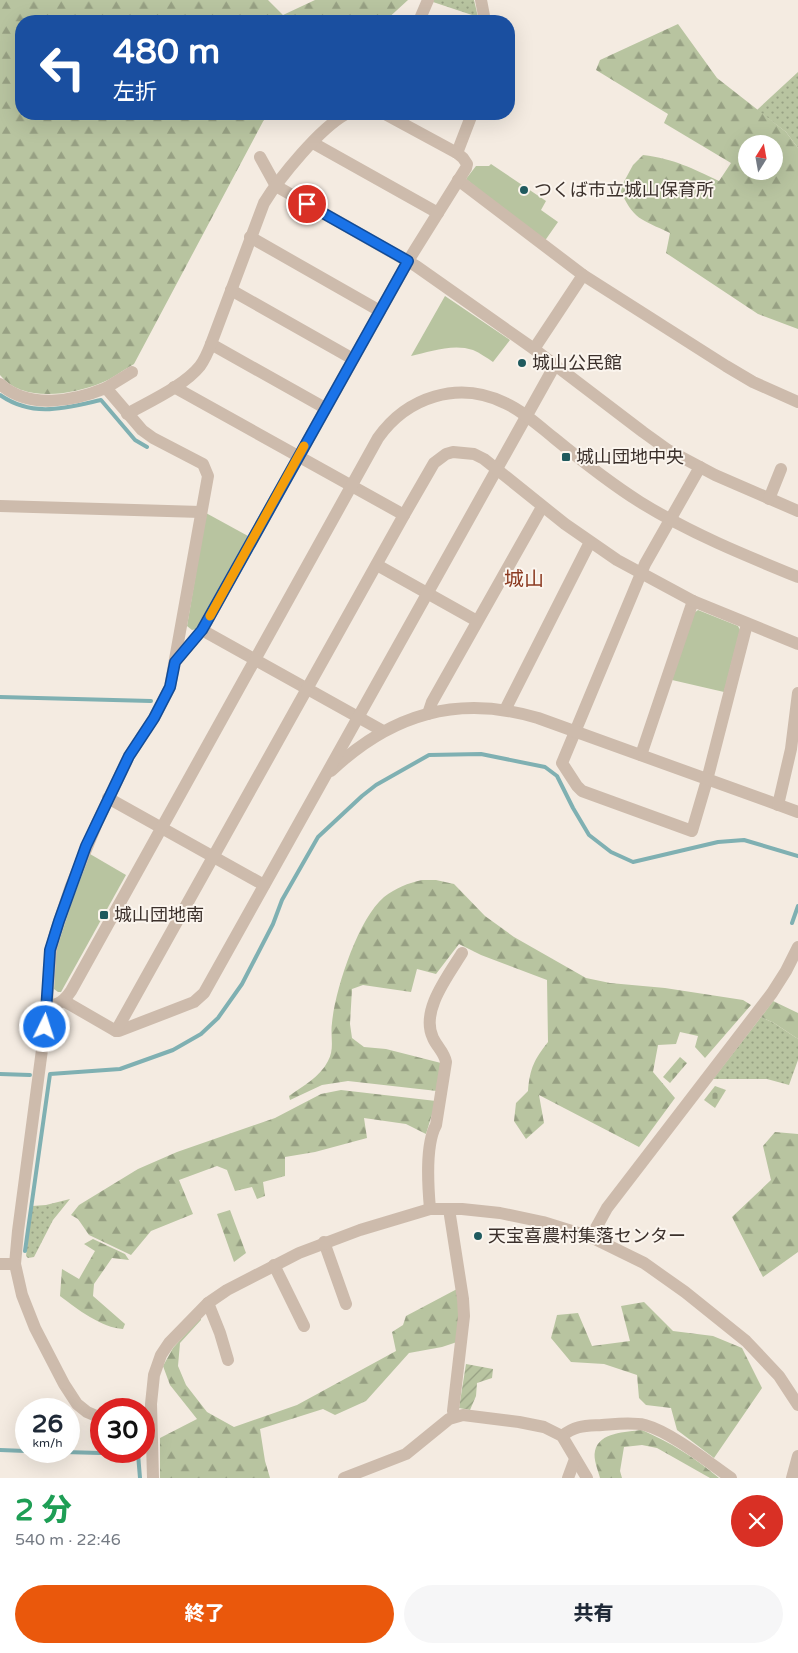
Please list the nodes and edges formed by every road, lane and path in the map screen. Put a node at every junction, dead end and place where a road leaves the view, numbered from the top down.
1 (428, 0) edge
2 (481, 0) edge
3 (422, 15) edge
4 (484, 15) edge
5 (338, 120) edge
6 (396, 120) edge
7 (470, 120) edge
8 (313, 143) junction
9 (457, 153) junction
10 (260, 158) dead end
11 (458, 180) junction
12 (276, 186) junction
13 (438, 213) junction
14 (250, 237) junction
15 (408, 261) junction
16 (583, 275) junction
17 (230, 290) junction
18 (380, 310) junction
19 (211, 344) junction
20 (534, 349) junction
21 (353, 359) junction
22 (554, 365) junction
23 (132, 372) dead end
24 (0, 384) edge
25 (174, 387) junction
26 (106, 388) junction
27 (798, 402) edge
28 (325, 408) junction
29 (127, 414) junction
30 (526, 416) junction
31 (298, 456) junction
32 (700, 467) junction
33 (496, 469) junction
34 (781, 469) dead end
35 (351, 486) junction
36 (769, 499) junction
37 (0, 506) edge
38 (542, 506) junction
39 (798, 511) edge
40 (201, 512) junction
41 (404, 515) junction
42 (671, 520) junction
43 (590, 542) junction
44 (376, 565) junction
45 (641, 574) junction
46 (798, 577) edge
47 (427, 593) junction
48 (693, 601) junction
49 (477, 621) junction
50 (747, 624) junction
51 (202, 630) junction
52 (798, 644) edge
53 (255, 659) junction
54 (175, 662) junction
55 (307, 689) junction
56 (798, 693) edge
57 (505, 710) junction
58 (428, 714) junction
59 (358, 717) junction
60 (383, 731) junction
61 (575, 731) junction
62 (641, 755) junction
63 (324, 778) junction
64 (708, 780) junction
65 (108, 798) junction
66 (778, 805) junction
67 (798, 812) edge
68 (162, 827) junction
69 (214, 857) junction
70 (264, 885) junction
71 (798, 947) edge
72 (462, 953) dead end
73 (64, 1001) junction
74 (47, 1006) junction
75 (116, 1031) junction
76 (430, 1209) junction
77 (449, 1209) junction
78 (591, 1237) junction
79 (324, 1242) junction
80 (0, 1264) edge
81 (15, 1264) junction
82 (274, 1265) junction
83 (208, 1303) junction
84 (346, 1304) dead end
85 (304, 1326) dead end
86 (228, 1360) dead end
87 (151, 1398) edge
88 (798, 1405) edge
89 (90, 1413) edge
90 (455, 1416) junction
91 (562, 1436) junction
92 (798, 1456) edge
93 (575, 1459) junction
94 (151, 1463) edge
95 (153, 1478) edge
96 (344, 1478) edge
97 (568, 1478) edge
98 (587, 1478) edge
99 (731, 1478) edge
100 (792, 1478) edge

1 - 3 street
2 - 4 street
5 - 8 street
6 - 9 street
7 - 9 street
8 - 12 street
8 - 13 street
9 - 11 street
10 - 12 street
11 - 13 street
11 - 16 street
12 - 14 street
12 - 15 street
13 - 15 street
14 - 17 street
14 - 18 street
15 - 18 street
15 - 20 street
16 - 20 street
16 - 27 street
17 - 19 street
17 - 21 street
18 - 21 street
19 - 25 street
19 - 28 street
20 - 22 street
21 - 28 street
22 - 30 street
22 - 32 street
23 - 26 street
24 - 26 street
25 - 29 street
25 - 31 street
26 - 29 street
28 - 31 street
29 - 40 street
30 - 33 street
30 - 35 street
30 - 42 street
31 - 35 street
31 - 51 street
32 - 36 street
32 - 42 street
33 - 38 street
33 - 41 street
33 - 47 street
34 - 36 street
35 - 41 street
35 - 53 street
36 - 39 street
37 - 40 street
38 - 43 street
38 - 49 street
40 - 54 street
41 - 44 street
42 - 45 street
42 - 46 street
43 - 45 street
43 - 57 street
44 - 47 street
44 - 55 street
45 - 48 street
45 - 61 street
47 - 49 street
47 - 59 street
48 - 50 street
48 - 62 street
49 - 58 street
50 - 52 street
50 - 64 street
51 - 53 street
51 - 54 street
53 - 55 street
53 - 68 street
54 - 65 street
55 - 59 street
55 - 69 street
56 - 66 street
57 - 58 street
57 - 61 street
58 - 60 street
59 - 60 street
59 - 63 street
60 - 63 street
61 - 62 street
61 - 64 street
62 - 64 street
63 - 70 street
64 - 66 street
65 - 68 street
65 - 74 street
66 - 67 street
68 - 69 street
68 - 73 street
69 - 70 street
69 - 75 street
70 - 75 street
71 - 78 street
72 - 76 street
73 - 74 street
73 - 75 street
74 - 81 street
76 - 77 street
76 - 79 street
77 - 78 street
77 - 90 street
78 - 88 street
79 - 82 street
79 - 84 street
80 - 81 street
81 - 89 street
82 - 83 street
82 - 85 street
83 - 86 street
83 - 87 street
90 - 91 street
90 - 96 street
91 - 93 street
91 - 99 street
92 - 100 street
93 - 97 street
93 - 98 street
94 - 95 street

